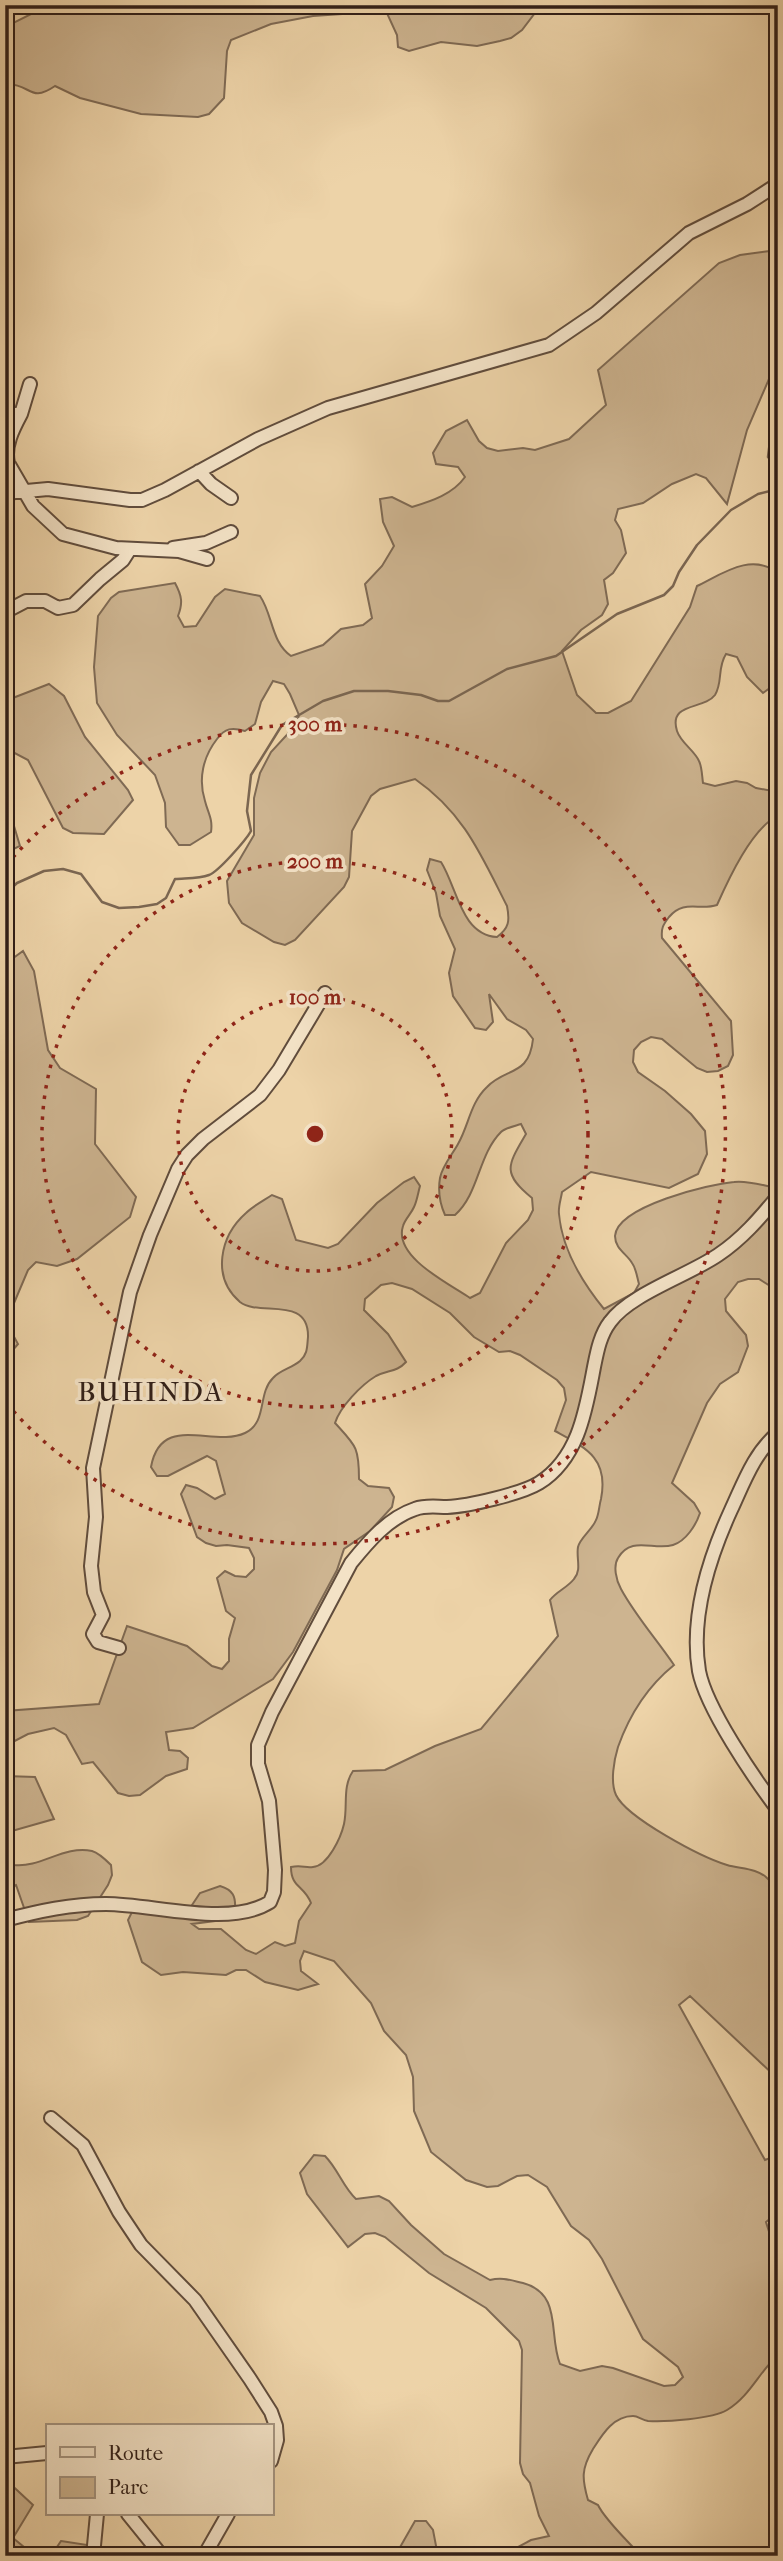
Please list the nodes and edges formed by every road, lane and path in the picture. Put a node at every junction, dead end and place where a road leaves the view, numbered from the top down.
1 (778, 184) edge
2 (30, 384) dead end
3 (5, 414) edge
4 (21, 414) junction
5 (199, 471) junction
6 (22, 491) junction
7 (5, 493) edge
8 (231, 498) dead end
9 (231, 532) dead end
10 (130, 549) junction
11 (162, 550) junction
12 (207, 559) dead end
13 (5, 612) edge
14 (325, 993) dead end
15 (778, 1196) edge
16 (778, 1433) edge
17 (120, 1648) dead end
18 (778, 1810) edge
19 (5, 1920) edge
20 (51, 2118) dead end
21 (46, 2453) edge
22 (273, 2454) edge
23 (5, 2457) edge
24 (97, 2516) edge
25 (130, 2516) edge
26 (227, 2516) edge
27 (93, 2556) edge
28 (162, 2556) edge
29 (204, 2556) edge
30 (715, 2556) edge
31 (763, 2556) edge

1 - 5 street
2 - 4 street
3 - 4 street
4 - 6 street
5 - 6 street
5 - 8 street
6 - 7 street
6 - 10 street
9 - 11 street
10 - 11 street
10 - 13 street
11 - 12 street
14 - 17 street
15 - 19 street
16 - 18 street
20 - 22 street
21 - 23 street
24 - 27 street
25 - 28 street
26 - 29 street
30 - 31 street

